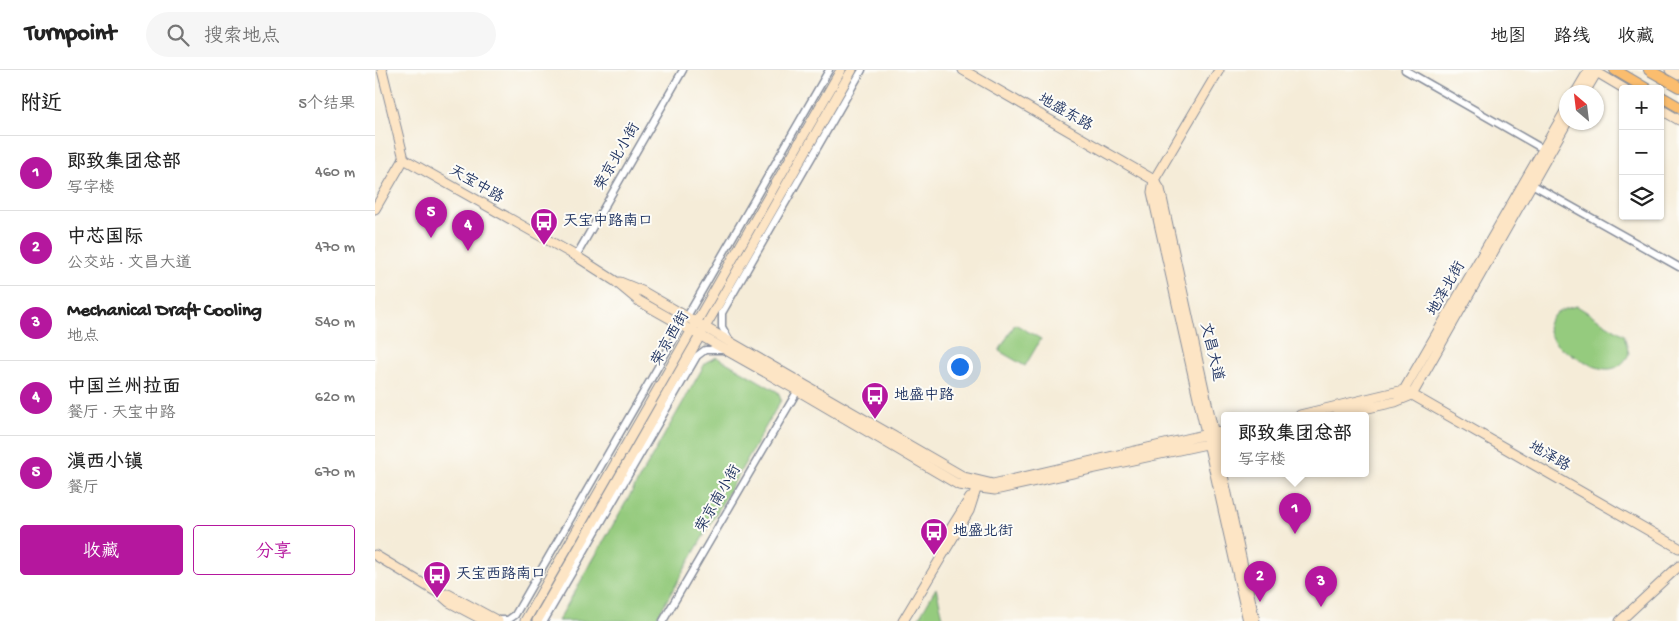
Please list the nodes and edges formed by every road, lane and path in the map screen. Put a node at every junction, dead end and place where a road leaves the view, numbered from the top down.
1 (382, 70) edge
2 (683, 70) edge
3 (829, 70) edge
4 (841, 70) edge
5 (852, 70) edge
6 (862, 70) edge
7 (963, 70) edge
8 (1219, 70) edge
9 (1405, 70) edge
10 (1615, 70) edge
11 (1649, 70) edge
12 (1670, 70) edge
13 (1594, 71) edge
14 (1679, 75) edge
15 (1582, 85) edge
16 (1588, 85) edge
17 (1640, 85) edge
18 (1619, 86) edge
19 (1679, 87) edge
20 (1664, 98) edge
21 (1679, 107) edge
22 (1664, 111) edge
23 (1679, 120) edge
24 (1559, 122) edge
25 (1562, 130) edge
26 (1543, 149) junction
27 (404, 159) junction
28 (1154, 180) junction
29 (1528, 182) junction
30 (375, 209) edge
31 (575, 256) junction
32 (1679, 267) edge
33 (615, 281) junction
34 (692, 323) junction
35 (683, 326) junction
36 (704, 331) junction
37 (731, 342) junction
38 (725, 350) junction
39 (798, 390) junction
40 (1408, 392) junction
41 (1314, 412) edge
42 (1350, 412) edge
43 (1214, 438) edge
44 (1221, 469) edge
45 (1221, 476) edge
46 (1221, 477) edge
47 (1223, 477) edge
48 (978, 484) junction
49 (1679, 548) edge
50 (375, 554) edge
51 (1679, 566) edge
52 (440, 594) junction
53 (475, 618) edge
54 (485, 621) edge
55 (497, 621) edge
56 (525, 621) edge
57 (537, 621) edge
58 (544, 621) edge
59 (663, 621) edge
60 (903, 621) edge
61 (1248, 621) edge
62 (1255, 621) edge
63 (1620, 621) edge

1 - 27 street
2 - 31 street, 荣京北小街
3 - 34 street
4 - 34 street, 荣京西街
5 - 36 street, 荣京西街
6 - 37 street
7 - 28 street, 地盛东路
8 - 28 street
9 - 26 street
10 - 17 main road
11 - 19 main road
12 - 14 street
13 - 15 street
13 - 16 street
13 - 18 street
20 - 21 main road
22 - 23 street
24 - 26 street, 地泽北街
25 - 29 street, 地泽北街
26 - 29 street, 地泽北街
27 - 30 street
27 - 31 street, 天宝中路
28 - 43 street, 文昌大道
29 - 32 street
29 - 40 street, 地泽北街
31 - 33 street, 天宝中路
33 - 34 street, 天宝中路
33 - 35 street, 天宝中路
34 - 35 street, 天宝中路
34 - 36 street
34 - 56 street, 荣京西街
35 - 55 street
36 - 37 street
36 - 38 street
36 - 57 street, 荣京西街
37 - 48 street
38 - 39 street
38 - 58 street
39 - 48 street
39 - 59 street, 荣京南小街
40 - 41 street
40 - 42 street
40 - 49 street, 地泽路
43 - 44 street, 文昌大道
43 - 45 street, 文昌大道
43 - 48 street
46 - 61 street, 文昌大道
47 - 62 street, 文昌大道
48 - 60 street
50 - 52 street
51 - 63 street
52 - 53 street
52 - 55 street
53 - 54 street

